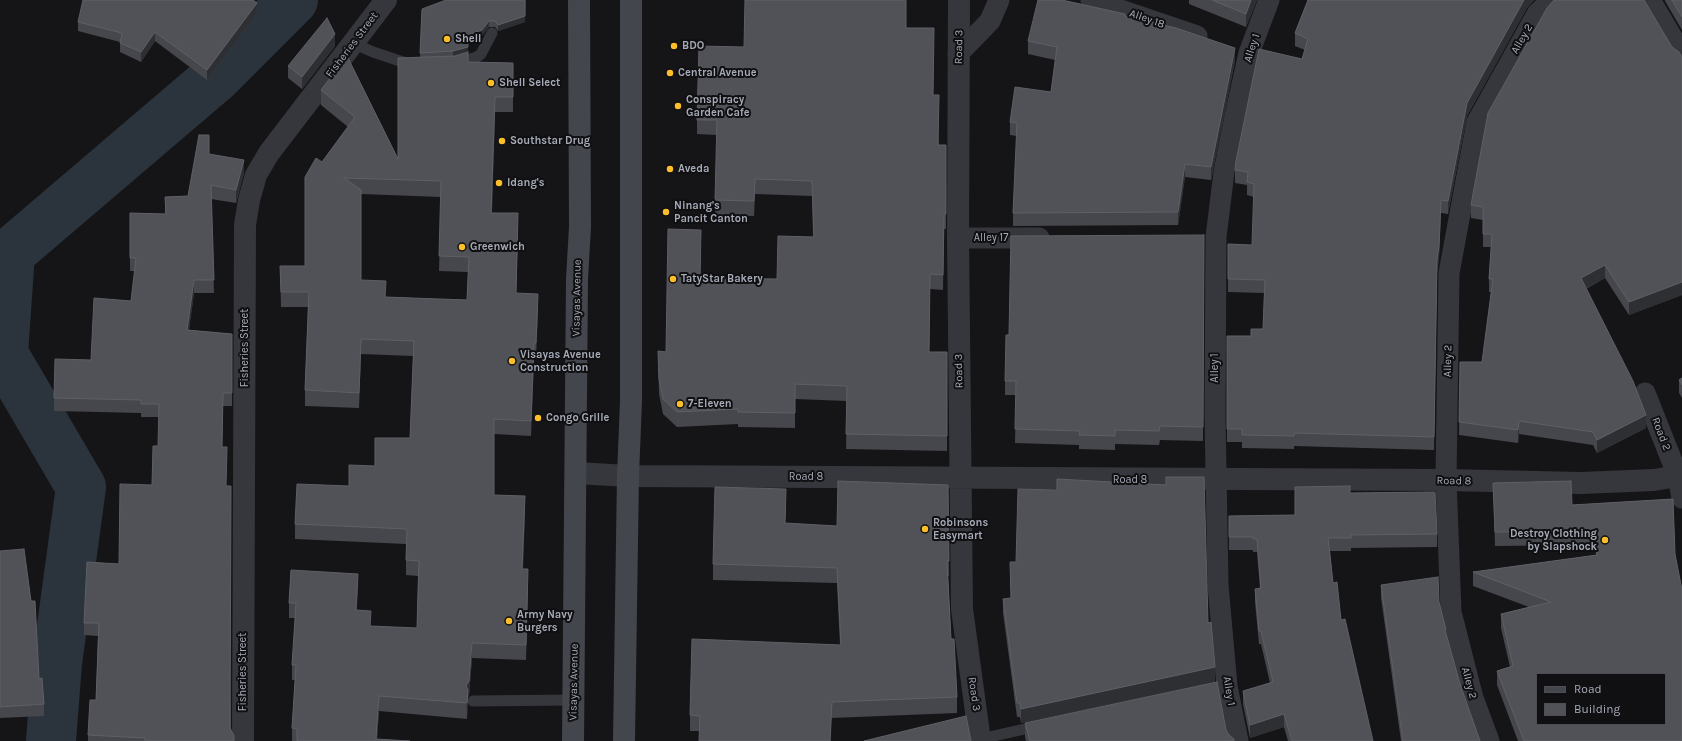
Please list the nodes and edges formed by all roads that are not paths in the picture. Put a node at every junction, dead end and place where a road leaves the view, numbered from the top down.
1 (386, 0) edge
2 (579, 0) edge
3 (631, 0) edge
4 (959, 0) edge
5 (999, 0) edge
6 (1091, 0) edge
7 (1269, 0) edge
8 (1551, 0) edge
9 (1650, 0) edge
10 (492, 33) dead end
11 (355, 44) junction
12 (1234, 48) junction
13 (958, 54) junction
14 (1682, 54) edge
15 (442, 65) edge
16 (422, 66) edge
17 (958, 238) junction
18 (1059, 238) edge
19 (1645, 393) dead end
20 (576, 473) junction
21 (1680, 475) edge
22 (628, 476) junction
23 (960, 478) junction
24 (1216, 480) junction
25 (1446, 480) junction
26 (1682, 498) edge
27 (573, 700) junction
28 (473, 701) dead end
29 (1049, 724) edge
30 (980, 740) edge
31 (243, 741) edge
32 (573, 741) edge
33 (624, 741) edge
34 (1238, 741) edge
35 (1489, 741) edge

1 - 11 street, Fisheries Street
2 - 20 main road, Visayas Avenue
3 - 22 main road
4 - 13 street, Road 3
5 - 13 street
6 - 12 street, Alley 18
7 - 12 street, Alley 1
8 - 25 street, Alley 2
9 - 14 street
10 - 15 lane
11 - 16 lane
11 - 31 street, Fisheries Street
12 - 24 street, Alley 1
13 - 17 street, Road 3
17 - 18 street, Alley 17
17 - 23 street, Road 3
19 - 21 street, Road 2
20 - 22 street, Road 8
20 - 27 main road, Visayas Avenue
21 - 25 street, Road 8
21 - 26 street, Road 2
22 - 23 street, Road 8
22 - 33 main road
23 - 24 street, Road 8
23 - 30 street, Road 3
24 - 25 street, Road 8
24 - 34 street, Alley 1
25 - 35 street, Alley 2
27 - 28 lane
27 - 32 main road, Visayas Avenue
29 - 30 lane

